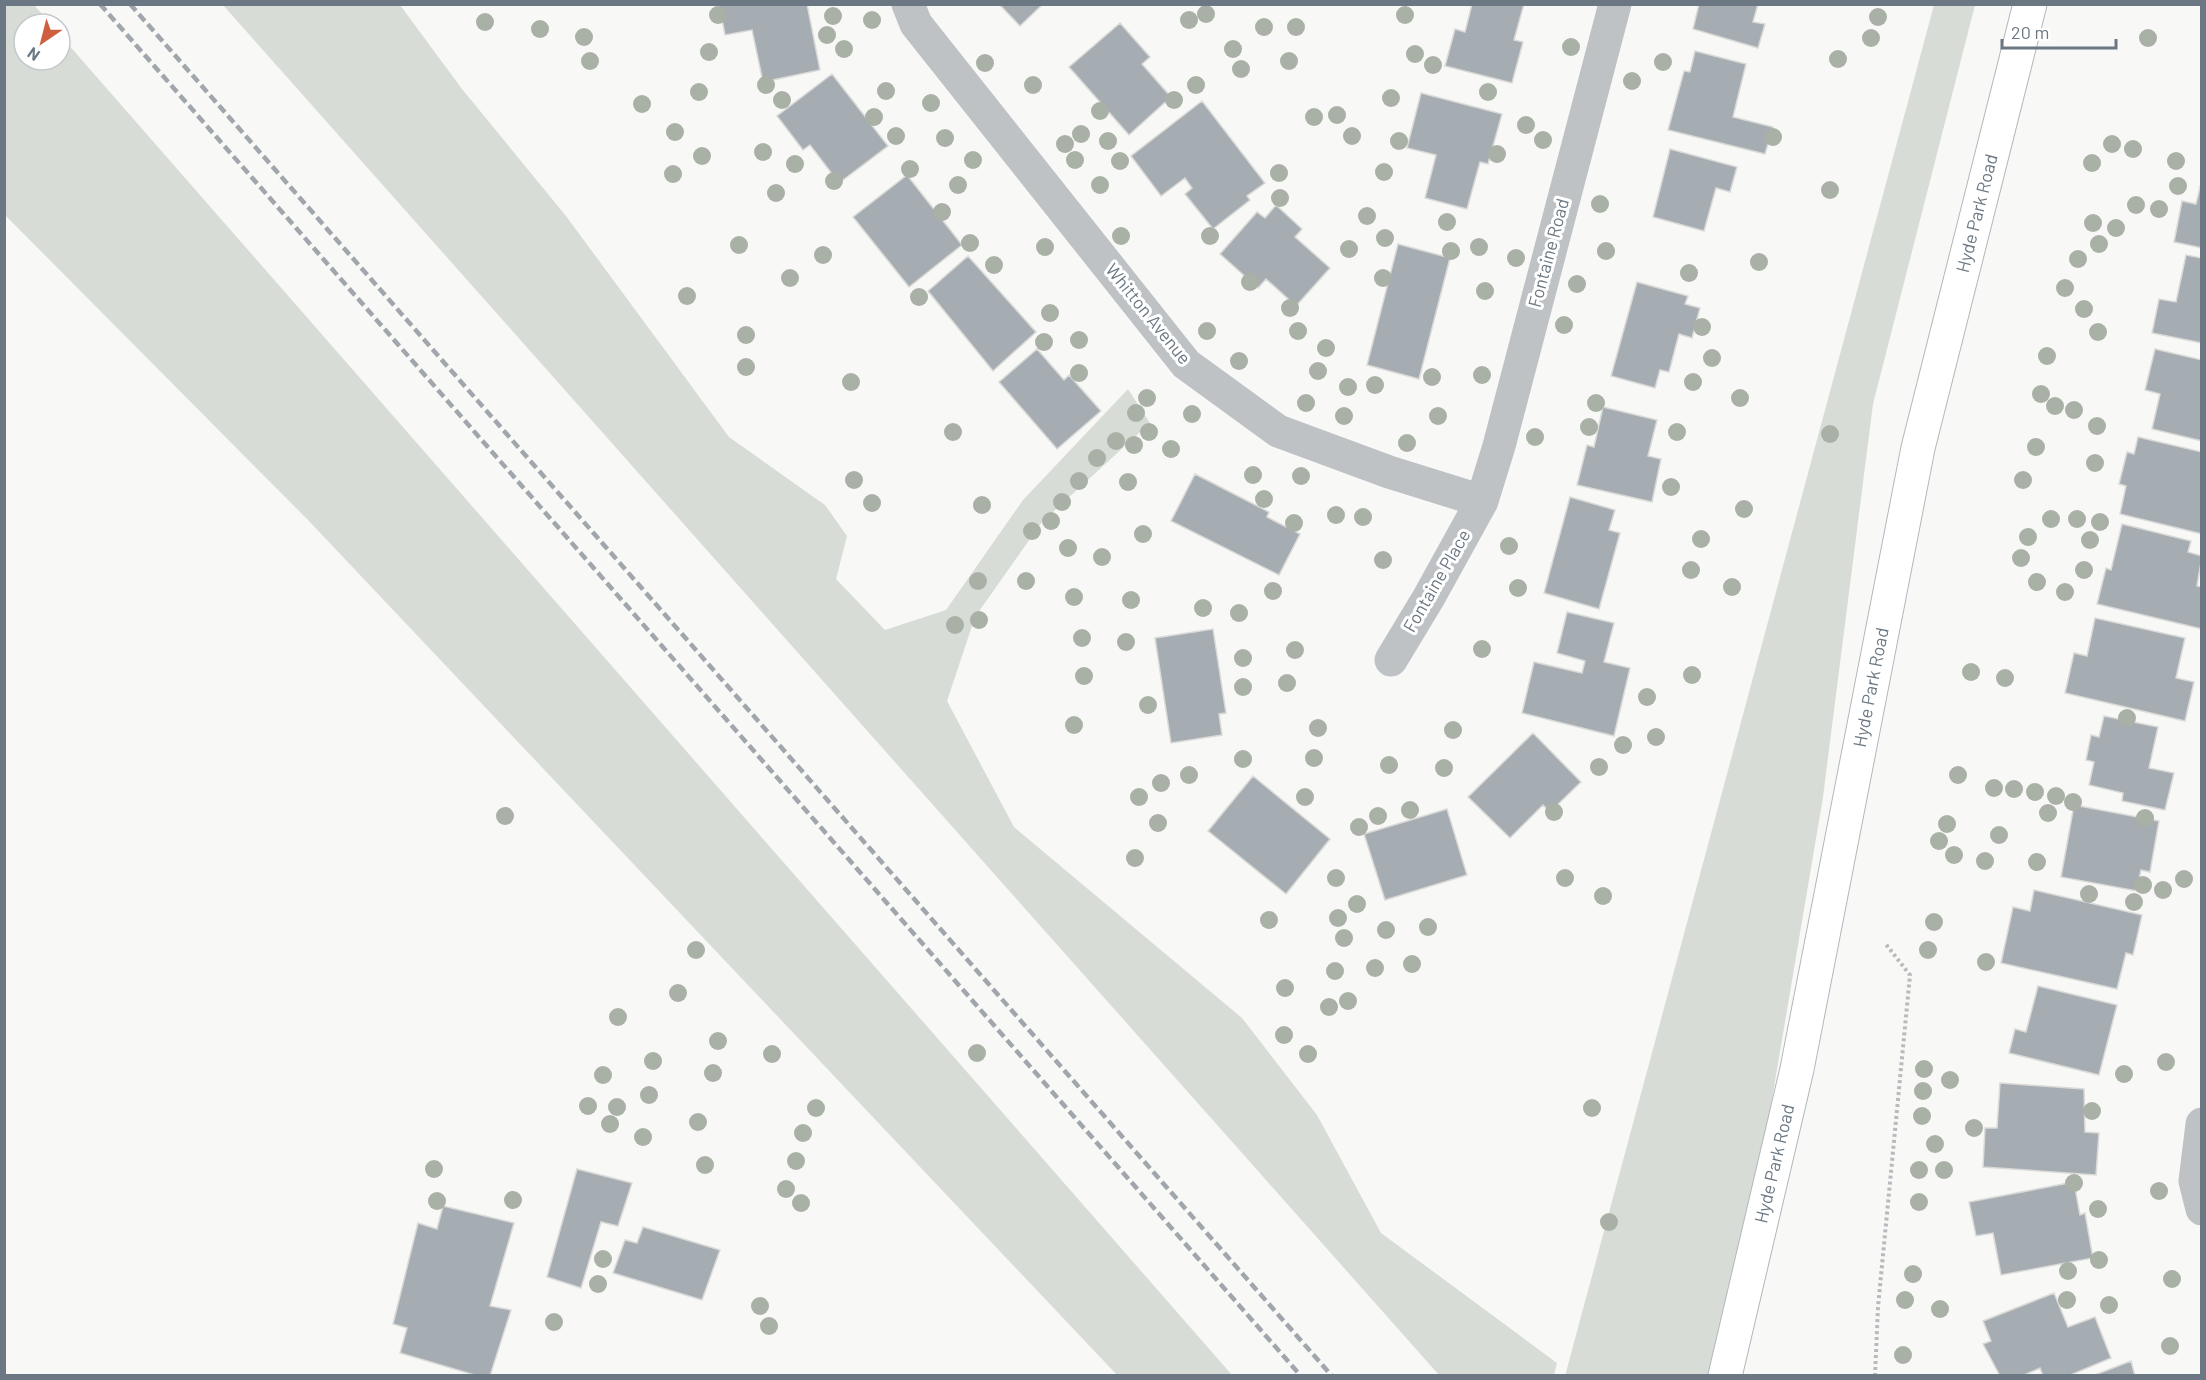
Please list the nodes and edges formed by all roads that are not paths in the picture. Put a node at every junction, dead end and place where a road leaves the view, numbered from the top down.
1 (908, 4) edge
2 (1615, 4) edge
3 (2030, 4) edge
4 (1482, 501) junction
5 (1391, 660) dead end
6 (2202, 1124) edge
7 (2202, 1209) edge
8 (1725, 1376) edge

1 - 4 street, Whitton Avenue
2 - 4 street, Fontaine Road
3 - 8 main road, Hyde Park Road
4 - 5 street, Fontaine Place
6 - 7 street

